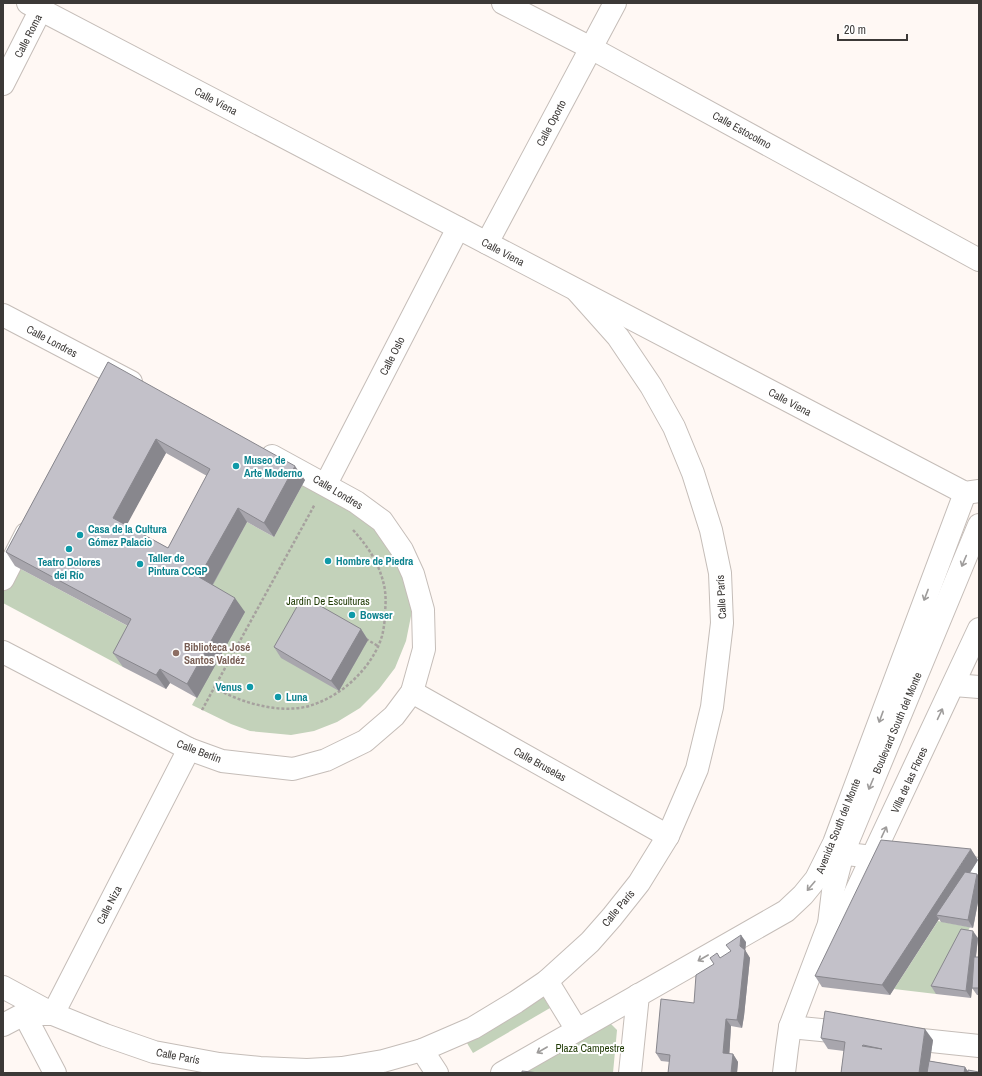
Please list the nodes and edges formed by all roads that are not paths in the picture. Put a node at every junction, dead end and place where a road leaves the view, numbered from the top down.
1 (503, 3) edge
2 (615, 3) edge
3 (35, 6) edge
4 (592, 48) junction
5 (3, 84) edge
6 (458, 228) junction
7 (487, 243) junction
8 (979, 260) edge
9 (577, 291) junction
10 (3, 315) edge
11 (107, 369) junction
12 (96, 390) edge
13 (149, 392) edge
14 (255, 447) edge
15 (972, 492) edge
16 (321, 493) junction
17 (34, 516) edge
18 (979, 525) edge
19 (3, 579) edge
20 (979, 629) edge
21 (3, 652) edge
22 (954, 685) junction
23 (979, 687) edge
24 (412, 692) junction
25 (188, 749) junction
26 (668, 836) junction
27 (836, 853) junction
28 (872, 858) junction
29 (979, 869) edge
30 (829, 924) junction
31 (547, 981) junction
32 (3, 987) edge
33 (638, 995) junction
34 (24, 1014) junction
35 (53, 1014) junction
36 (3, 1025) edge
37 (790, 1027) junction
38 (577, 1030) junction
39 (979, 1046) edge
40 (422, 1050) junction
41 (55, 1073) edge
42 (437, 1073) edge
43 (502, 1073) edge
44 (630, 1073) edge
45 (784, 1073) edge

1 - 4 main road, Calle Estocolmo
2 - 4 main road, Calle Oporto
3 - 5 main road, Calle Roma
3 - 6 main road, Calle Viena
4 - 7 main road, Calle Oporto
4 - 8 main road, Calle Estocolmo
6 - 7 main road, Calle Viena
6 - 16 main road, Calle Oslo
7 - 9 main road, Calle Viena
9 - 15 main road, Calle Viena
9 - 26 main road, Calle París
10 - 11 main road, Calle Londres
11 - 12 main road
11 - 13 main road, Calle Londres
14 - 16 main road, Calle Londres
15 -> 27 main road, Avenida South del Monte
16 - 24 main road, Calle Londres
17 - 19 main road
18 -> 27 main road, Boulevard South del Monte
20 - 22 main road, Villa de las Flores
21 - 25 main road, Calle Berlín
22 - 23 main road
28 -> 22 main road, Villa de las Flores
24 - 25 main road, Calle Berlín
24 - 26 main road, Calle Bruselas
25 - 35 main road, Calle Niza
26 - 31 main road, Calle París
27 - 28 main road
27 - 30 main road, Boulevard South del Monte
27 -> 33 main road, Avenida South del Monte
28 - 29 main road
28 - 30 main road, Villa de las Flores
30 - 37 main road
31 - 38 main road
31 - 40 main road, Calle París
32 - 35 main road, Calle París
33 - 38 main road, Avenida South del Monte
33 - 44 main road
34 - 35 main road
34 - 36 main road
34 - 41 main road
35 - 40 main road, Calle París
37 - 39 main road
37 - 45 main road
38 -> 43 main road, Avenida South del Monte
40 - 42 main road

